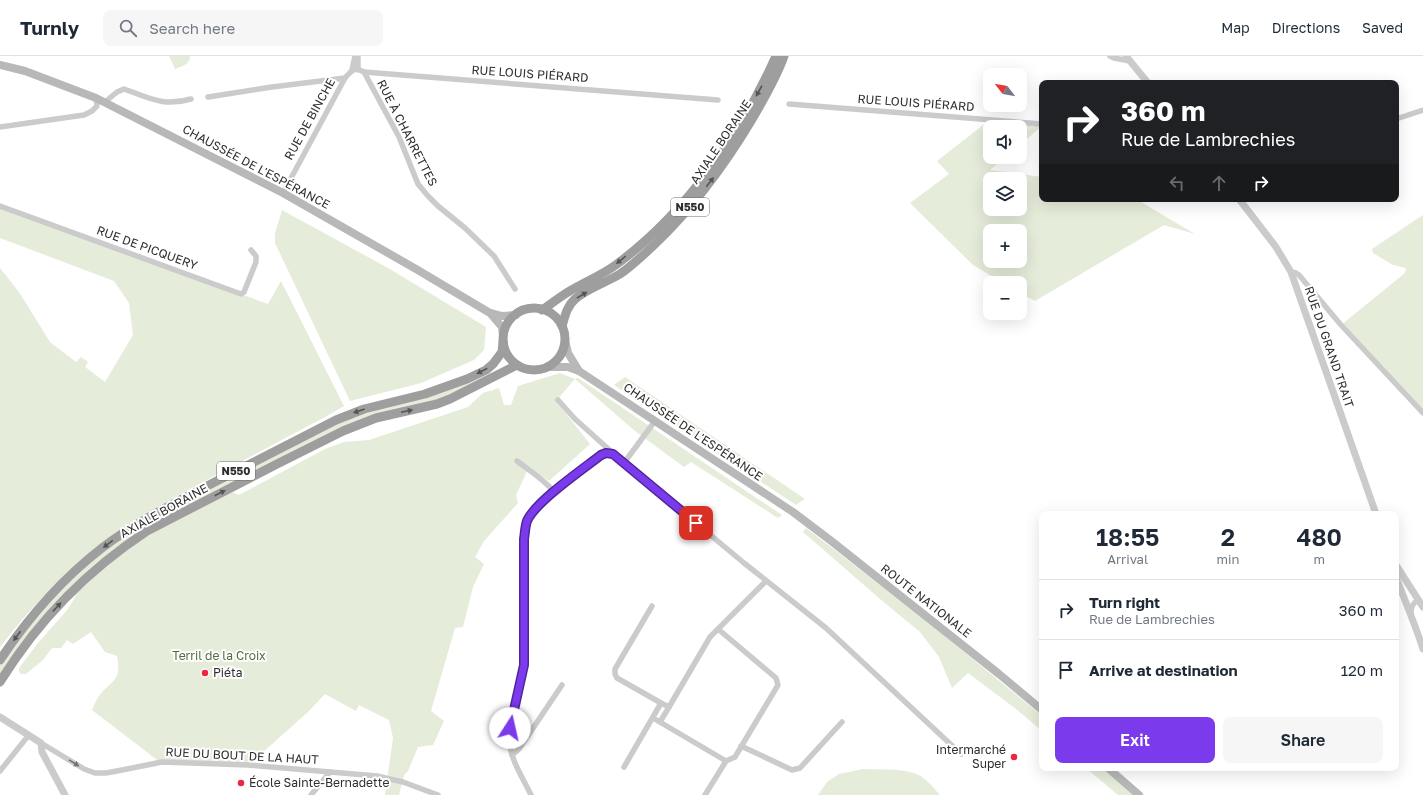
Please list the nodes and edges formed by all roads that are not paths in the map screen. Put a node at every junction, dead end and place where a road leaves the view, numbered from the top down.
1 (355, 56) edge
2 (358, 56) edge
3 (776, 56) edge
4 (784, 56) edge
5 (1110, 56) edge
6 (1128, 58) edge
7 (0, 65) edge
8 (355, 70) junction
9 (364, 72) junction
10 (345, 78) junction
11 (1146, 80) edge
12 (208, 97) dead end
13 (96, 98) junction
14 (191, 99) dead end
15 (718, 100) dead end
16 (105, 102) junction
17 (789, 104) dead end
18 (1423, 110) edge
19 (1399, 118) edge
20 (1039, 124) edge
21 (0, 128) edge
22 (282, 193) junction
23 (1241, 202) edge
24 (0, 206) edge
25 (251, 250) dead end
26 (1290, 272) junction
27 (515, 289) dead end
28 (542, 310) junction
29 (490, 313) junction
30 (516, 314) junction
31 (562, 326) junction
32 (503, 338) junction
33 (565, 340) junction
34 (517, 365) junction
35 (548, 367) junction
36 (579, 371) junction
37 (558, 400) dead end
38 (1423, 413) edge
39 (654, 420) junction
40 (613, 454) junction
41 (517, 462) dead end
42 (624, 463) junction
43 (554, 492) junction
44 (1375, 511) edge
45 (793, 512) joint
46 (1399, 570) edge
47 (766, 581) junction
48 (1399, 585) edge
49 (1413, 593) junction
50 (1404, 598) junction
51 (1418, 600) junction
52 (652, 606) dead end
53 (1423, 607) edge
54 (1411, 614) junction
55 (718, 629) junction
56 (1423, 649) edge
57 (0, 660) edge
58 (0, 682) edge
59 (562, 685) dead end
60 (662, 703) junction
61 (669, 707) junction
62 (1039, 707) edge
63 (0, 717) edge
64 (653, 718) junction
65 (660, 722) junction
66 (842, 722) dead end
67 (28, 736) junction
68 (41, 742) junction
69 (741, 746) junction
70 (962, 754) dead end
71 (512, 755) junction
72 (726, 761) junction
73 (624, 767) dead end
74 (0, 771) edge
75 (1111, 771) edge
76 (330, 772) junction
77 (66, 795) edge
78 (311, 795) edge
79 (438, 795) edge
80 (531, 795) edge
81 (705, 795) edge
82 (1139, 795) edge

1 - 8 street
2 - 8 street
3 -> 28 highway, AXIALE BORAINE / N550
31 -> 4 highway, AXIALE BORAINE / N550
5 - 6 street
6 - 11 street
7 - 13 main road, CHAUSSÉE DE L'ESPÉRANCE
8 - 9 street, RUE LOUIS PIÉRARD
8 - 10 street
9 - 15 street, RUE LOUIS PIÉRARD
9 - 27 street, RUE À CHARRETTES
10 - 12 street
10 - 22 street, RUE DE BINCHE
13 - 16 main road, CHAUSSÉE DE L'ESPÉRANCE
13 - 21 street
14 - 16 street
16 - 22 main road, CHAUSSÉE DE L'ESPÉRANCE
17 - 20 street, RUE LOUIS PIÉRARD
18 - 19 street
22 - 29 main road, CHAUSSÉE DE L'ESPÉRANCE
23 - 26 street, RUE DU GRAND TRAIT
24 - 25 street, RUE DE PICQUERY
26 - 38 street
26 - 44 street, RUE DU GRAND TRAIT
28 - 30 highway, N550
28 - 31 highway
29 - 30 main road
29 - 32 main road
30 - 32 highway, N550
31 - 33 highway, N550
32 - 34 highway
32 -> 57 highway, AXIALE BORAINE / N550
33 - 35 highway
33 - 36 main road
34 - 35 highway
58 -> 34 highway, AXIALE BORAINE / N550
35 - 36 main road
36 - 39 main road, CHAUSSÉE DE L'ESPÉRANCE
37 - 40 street
39 - 42 street
39 - 45 main road, CHAUSSÉE DE L'ESPÉRANCE
40 - 42 street
40 - 43 street
41 - 43 street
42 - 47 street
43 - 71 street
45 - 62 main road, ROUTE NATIONALE
46 - 49 street
47 - 55 street
47 - 70 street
48 - 50 street
49 - 50 street
49 - 51 street
50 - 54 street
51 - 53 street
51 - 54 street
52 - 60 street
54 - 56 street
55 - 61 street
55 - 69 street
59 - 71 street
60 - 61 street
60 - 64 street
61 - 65 street
63 - 67 street, RUE DU BOUT DE LA HAUT
64 - 65 street
64 - 73 street
65 - 72 street
66 - 69 street
67 - 68 street, RUE DU BOUT DE LA HAUT
67 - 74 street
68 -> 76 street, RUE DU BOUT DE LA HAUT
68 - 77 street
69 - 72 street
71 - 80 street
72 - 81 street
75 - 82 main road
76 - 78 street
76 - 79 street, RUE DU BOUT DE LA HAUT

